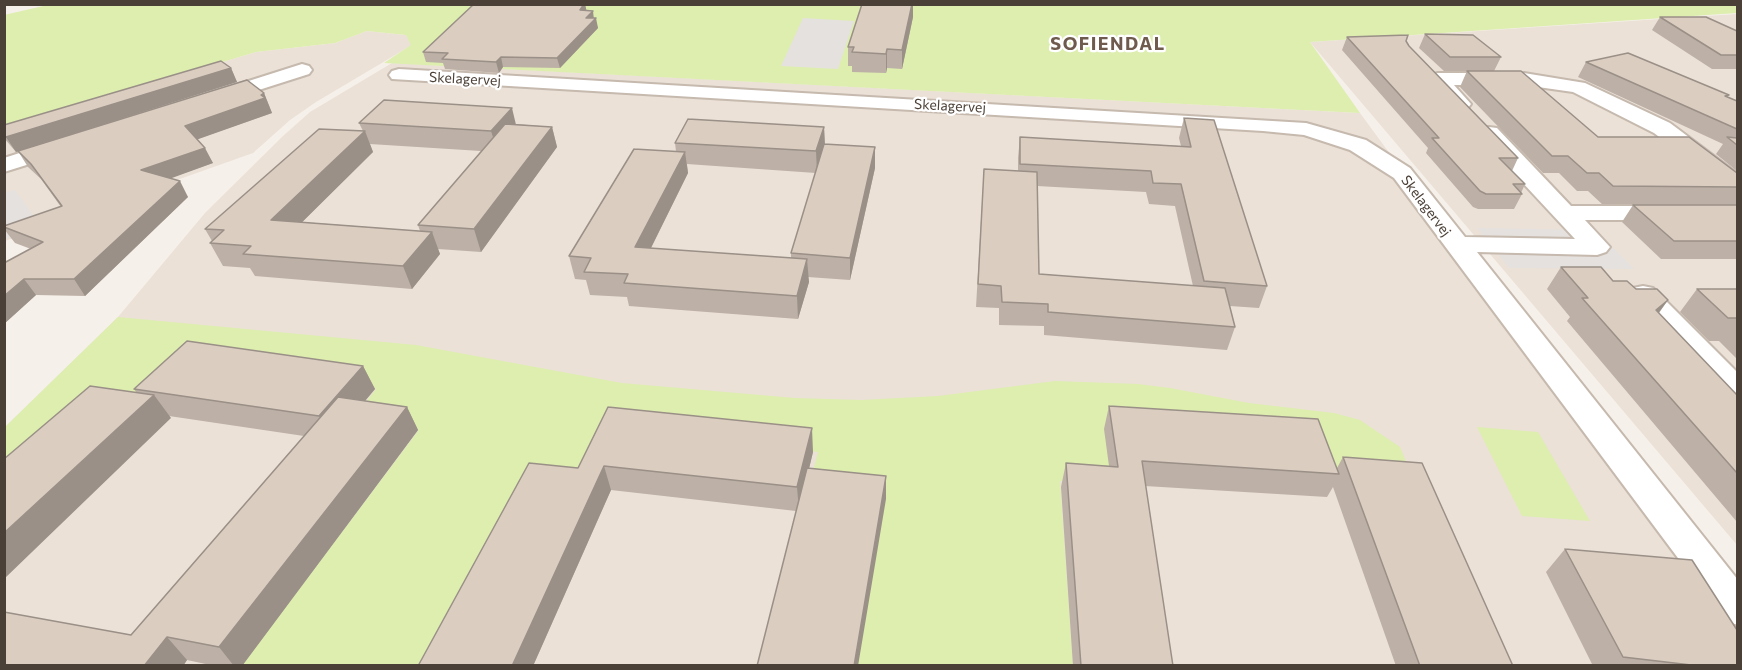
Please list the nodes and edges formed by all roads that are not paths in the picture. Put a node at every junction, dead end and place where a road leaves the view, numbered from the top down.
1 (1421, 62) edge
2 (302, 70) dead end
3 (399, 75) dead end
4 (1438, 79) junction
5 (198, 103) edge
6 (83, 140) edge
7 (4, 165) edge
8 (1737, 186) edge
9 (1565, 213) junction
10 (1737, 213) edge
11 (1456, 244) junction
12 (1643, 294) edge
13 (1734, 384) edge
14 (1737, 609) edge

1 - 4 street, Skelagervej
2 - 5 street
3 - 11 street, Skelagervej
4 - 8 street
4 - 9 street, Skelagervej
6 - 7 street
9 - 10 street
9 - 11 street, Skelagervej
11 - 14 street, Skelagervej
12 - 13 street

